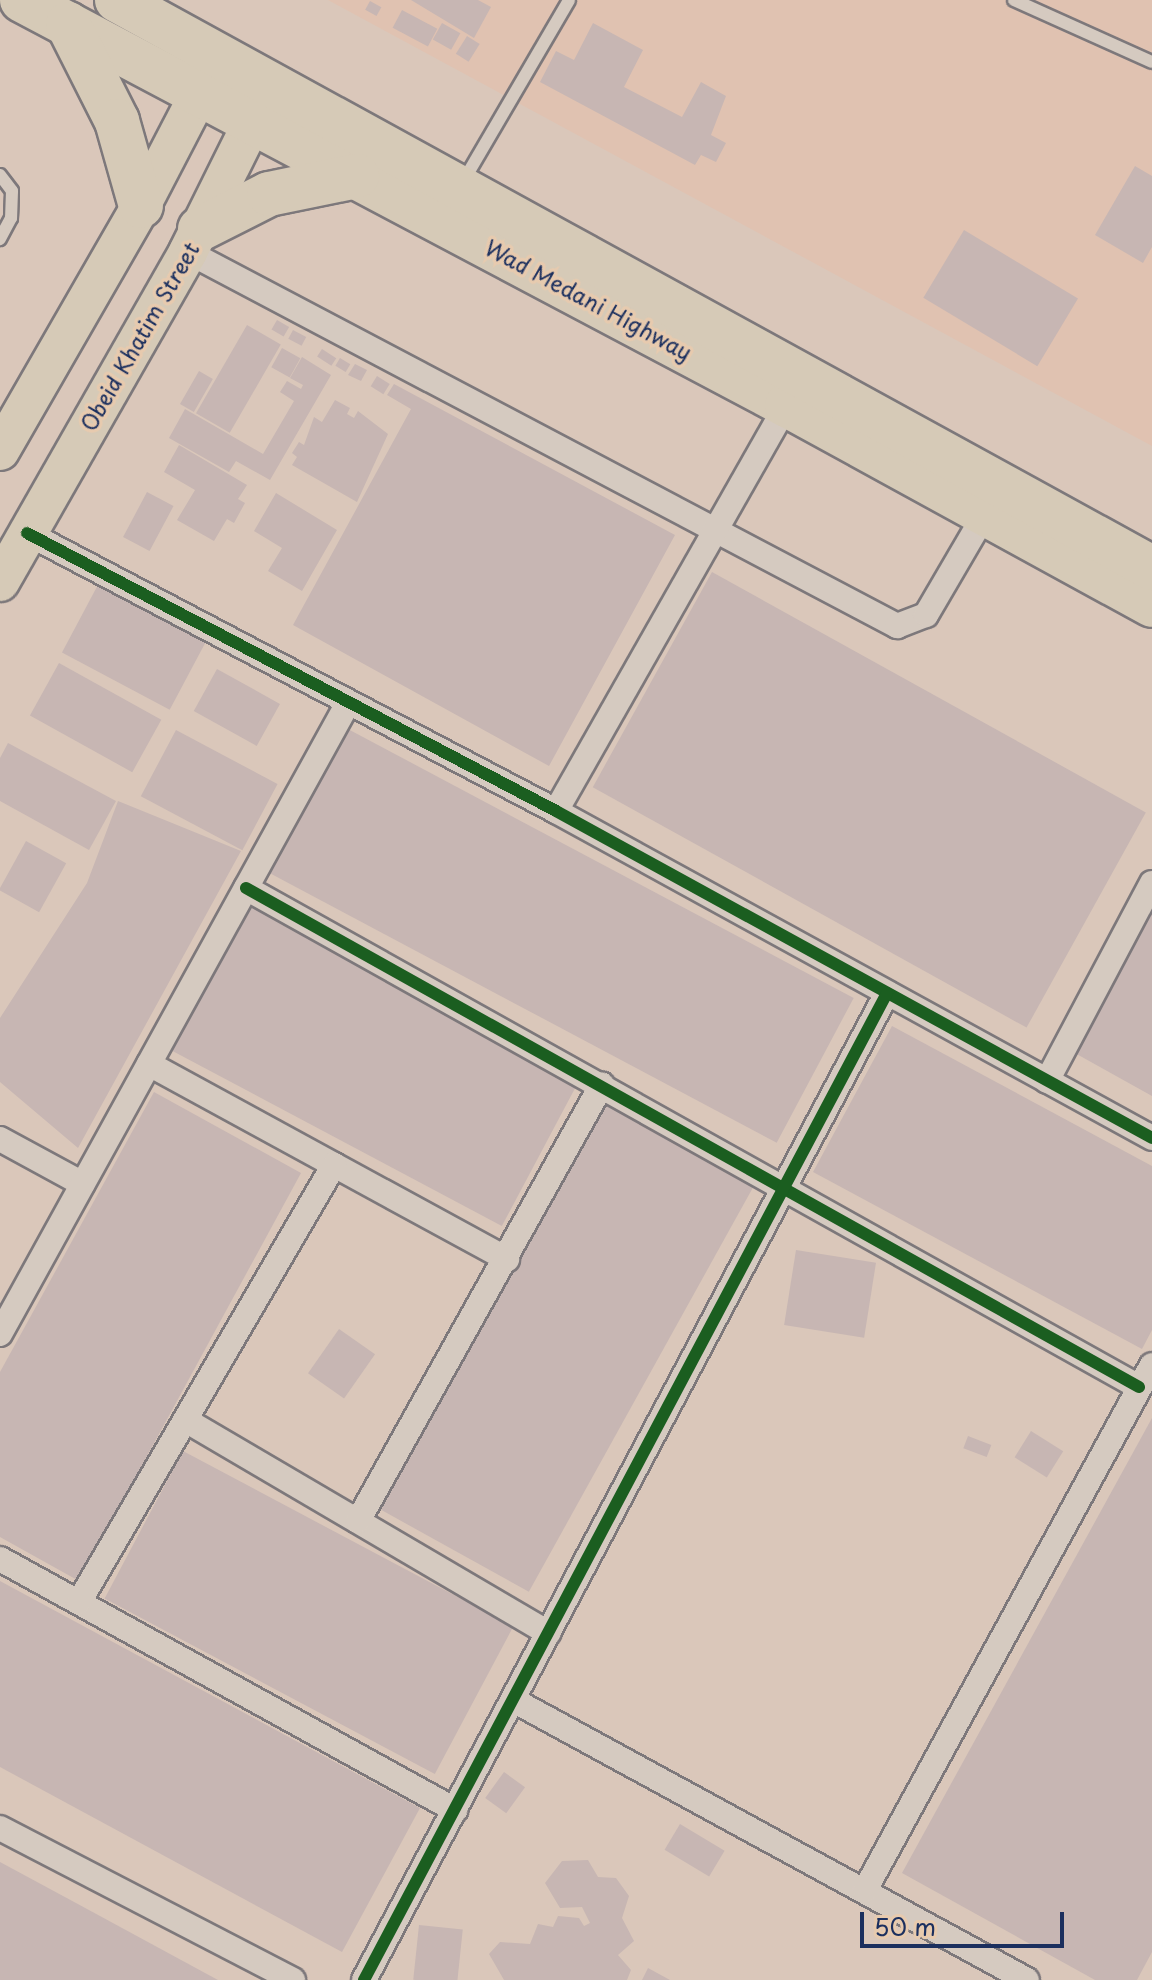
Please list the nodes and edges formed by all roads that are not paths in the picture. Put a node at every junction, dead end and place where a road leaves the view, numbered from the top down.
1 (22, 0) edge
2 (117, 0) edge
3 (569, 0) edge
4 (1014, 0) edge
5 (68, 24) junction
6 (218, 57) junction
7 (1152, 62) edge
8 (198, 95) junction
9 (262, 104) junction
10 (0, 175) edge
11 (357, 176) junction
12 (459, 188) junction
13 (141, 206) junction
14 (0, 239) edge
15 (194, 240) junction
16 (787, 405) junction
17 (0, 451) edge
18 (985, 514) junction
19 (27, 533) junction
20 (715, 534) junction
21 (1152, 568) edge
22 (0, 582) edge
23 (1152, 605) edge
24 (348, 703) junction
25 (556, 811) junction
26 (1152, 883) edge
27 (246, 888) junction
28 (887, 993) junction
29 (149, 1064) junction
30 (1047, 1081) junction
31 (602, 1085) junction
32 (1152, 1138) edge
33 (0, 1139) edge
34 (334, 1165) junction
35 (83, 1184) junction
36 (784, 1187) junction
37 (507, 1259) junction
38 (0, 1334) edge
39 (1152, 1365) edge
40 (1139, 1387) junction
41 (187, 1421) junction
42 (358, 1521) junction
43 (0, 1559) edge
44 (79, 1602) junction
45 (548, 1633) junction
46 (513, 1700) junction
47 (455, 1810) junction
48 (0, 1828) edge
49 (865, 1890) junction
50 (293, 1980) edge
51 (364, 1980) edge
52 (1027, 1980) edge

1 - 5 highway, Wad Medani Highway
2 - 6 highway, Wad Medani Highway
3 - 12 lane
4 - 7 lane
5 - 8 highway, Wad Medani Highway
5 - 13 highway
6 - 8 main road
6 - 9 highway, Wad Medani Highway
8 - 9 highway, Wad Medani Highway
8 - 13 main road
9 - 11 highway, Wad Medani Highway
9 - 12 highway, Wad Medani Highway
9 - 15 main road, Obeid Khatim Street
10 - 14 lane
11 - 15 highway
11 - 16 highway, Wad Medani Highway
12 - 21 highway, Wad Medani Highway
13 - 17 main road
15 - 19 main road, Obeid Khatim Street
15 - 20 street
16 - 18 highway, Wad Medani Highway
16 - 20 street
18 - 20 street
18 - 23 highway, Wad Medani Highway
19 - 22 main road, Obeid Khatim Street
19 - 24 street
20 - 25 street
24 - 25 street
24 - 27 street
25 - 28 street
26 - 30 street
27 - 29 street
27 - 31 street
28 - 30 street
28 - 36 street
29 - 34 street
29 - 35 street
30 - 32 street
31 - 36 street
31 - 37 street
33 - 35 street
34 - 37 street
34 - 41 street
35 - 38 street
36 - 40 street
36 - 45 street
37 - 42 street
39 - 40 street
40 - 49 street
41 - 42 street
41 - 44 street
42 - 45 street
43 - 44 street
44 - 47 street
45 - 46 street
46 - 47 street
46 - 49 street
47 - 51 street
48 - 50 street
49 - 52 street

